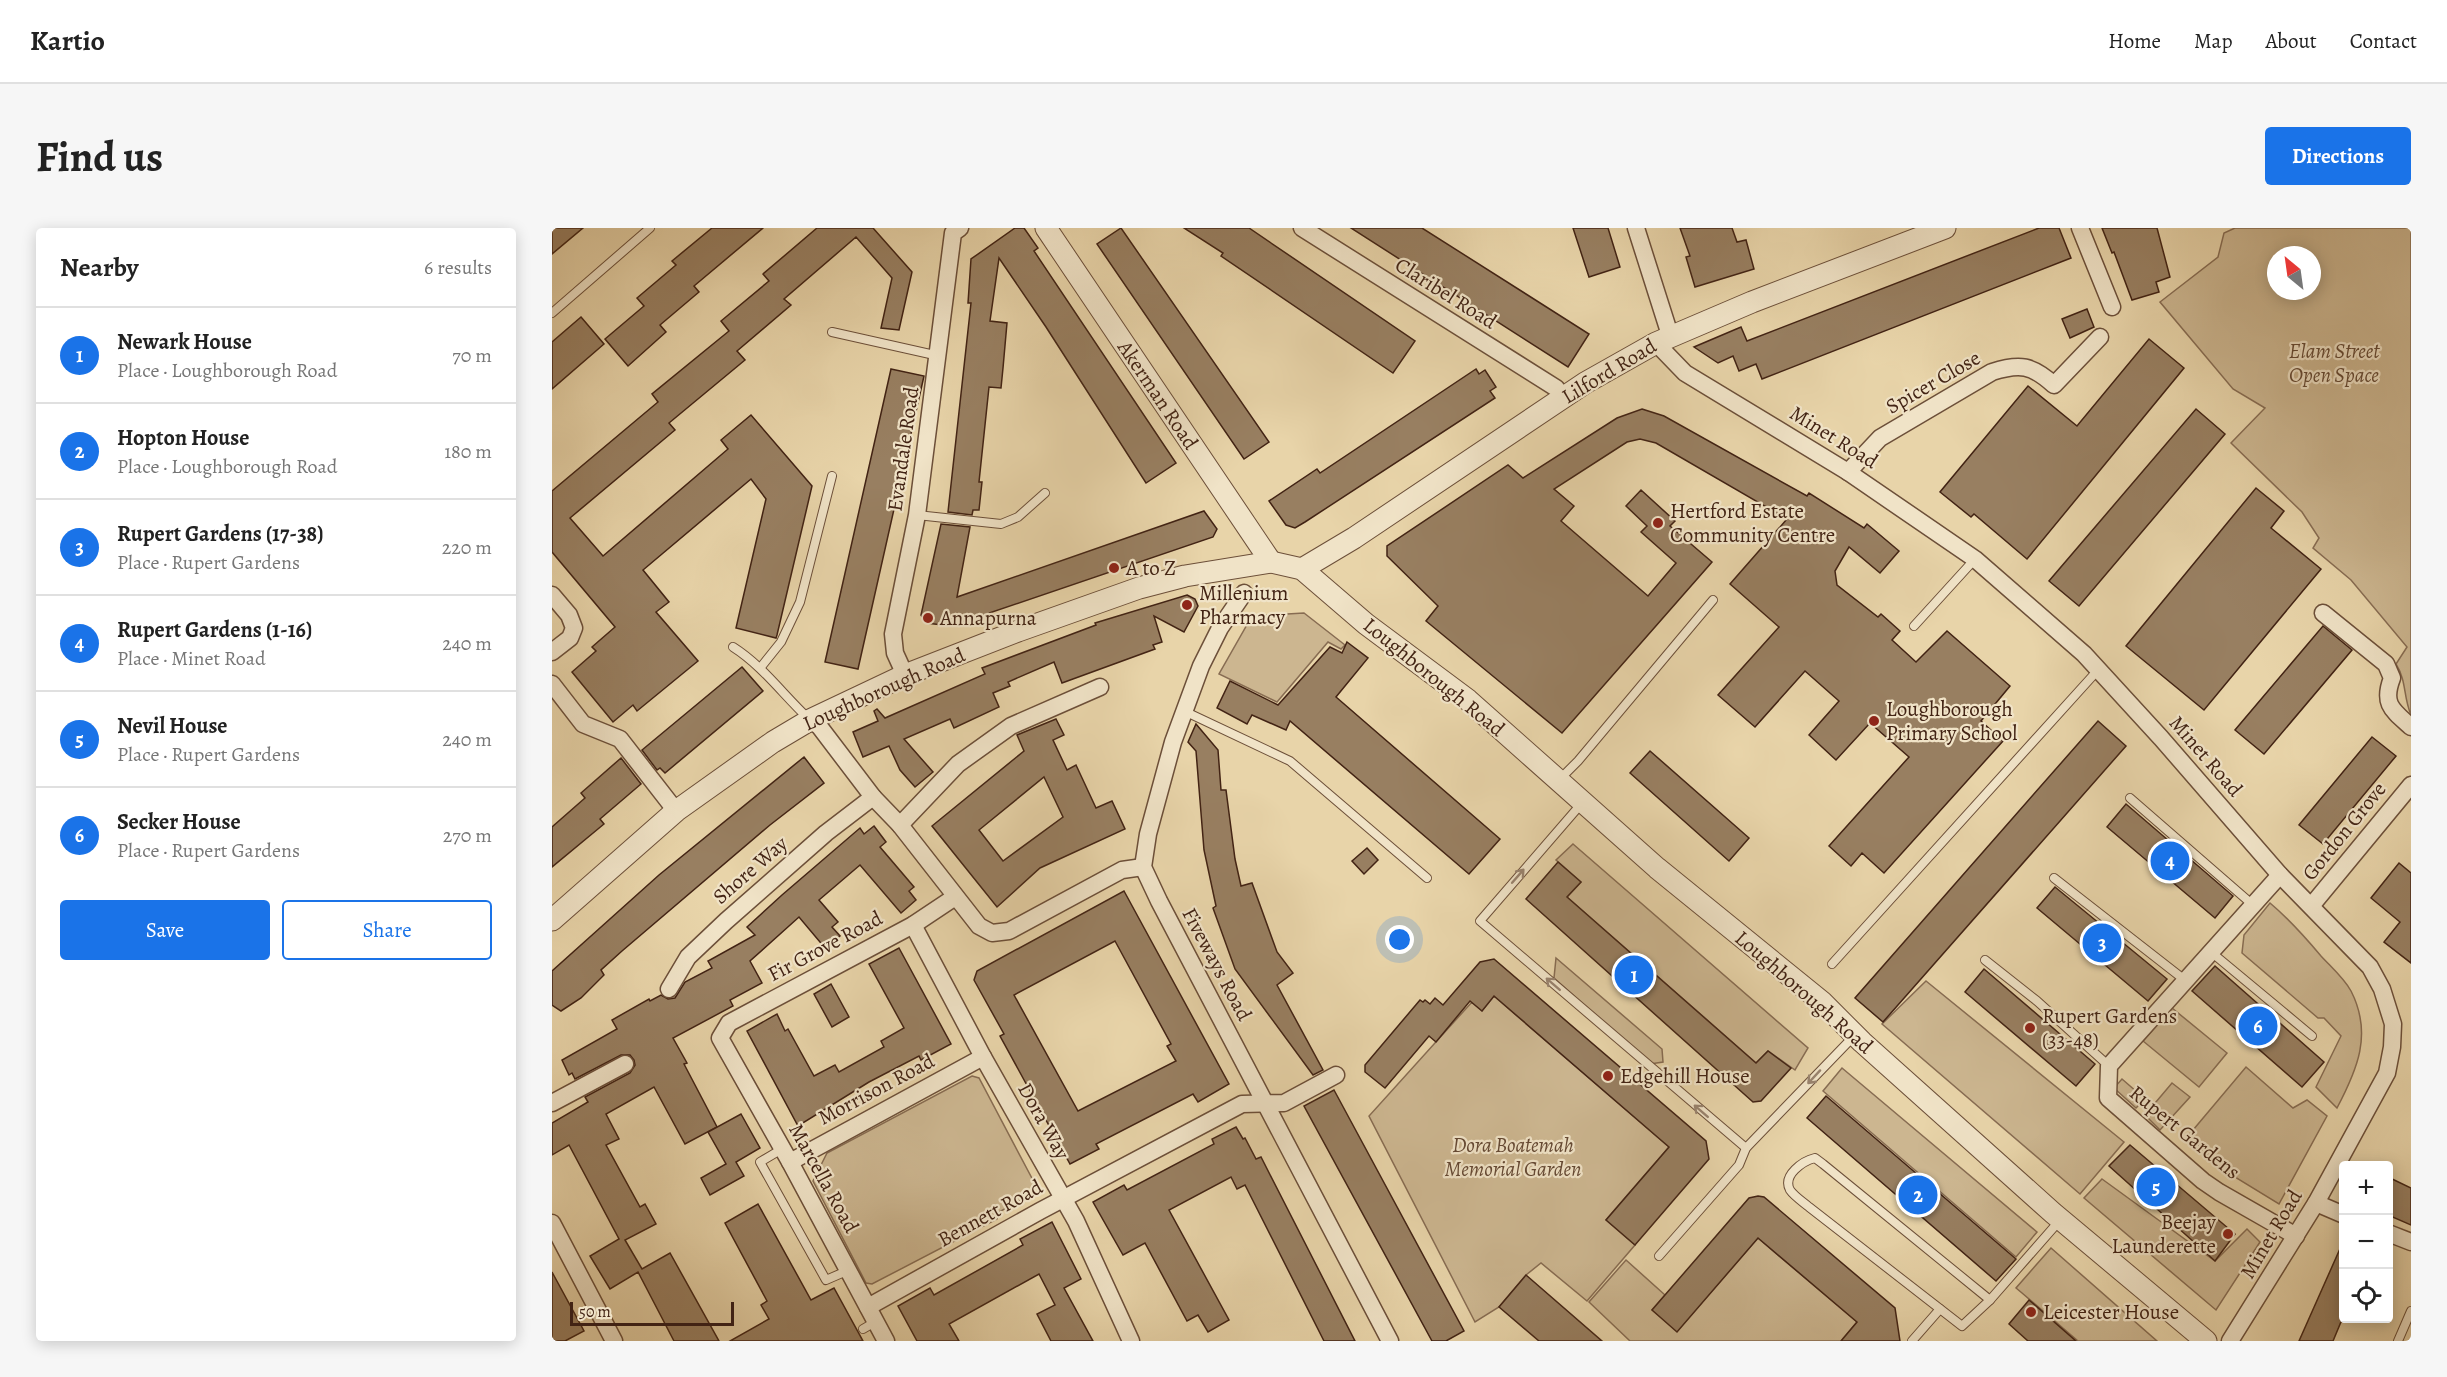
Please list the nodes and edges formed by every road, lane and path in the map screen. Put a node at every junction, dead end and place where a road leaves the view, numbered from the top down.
1 (650, 228) edge
2 (1046, 228) edge
3 (1302, 228) edge
4 (1636, 228) edge
5 (1945, 228) edge
6 (2080, 228) edge
7 (954, 230) edge
8 (2112, 307) dead end
9 (552, 313) edge
10 (832, 332) dead end
11 (2100, 337) dead end
12 (1663, 339) junction
13 (939, 356) junction
14 (1564, 398) junction
15 (1848, 472) junction
16 (832, 476) dead end
17 (1045, 493) dead end
18 (917, 516) junction
19 (1975, 559) junction
20 (1271, 562) junction
21 (1302, 569) junction
22 (1244, 593) dead end
23 (552, 595) edge
24 (1713, 600) dead end
25 (2323, 613) dead end
26 (1914, 626) dead end
27 (733, 646) dead end
28 (552, 652) edge
29 (761, 667) junction
30 (2098, 670) junction
31 (905, 675) junction
32 (552, 684) edge
33 (1100, 687) dead end
34 (1184, 711) junction
35 (810, 720) junction
36 (2411, 727) edge
37 (1558, 781) junction
38 (2411, 785) edge
39 (873, 797) junction
40 (2130, 798) dead end
41 (1582, 802) junction
42 (676, 811) junction
43 (900, 825) junction
44 (1143, 867) junction
45 (2280, 875) junction
46 (1427, 878) dead end
47 (2054, 878) dead end
48 (955, 897) junction
49 (2253, 905) junction
50 (2312, 905) junction
51 (552, 920) edge
52 (913, 924) junction
53 (2211, 952) junction
54 (1986, 960) dead end
55 (1832, 964) dead end
56 (2186, 981) junction
57 (669, 989) dead end
58 (1855, 1035) junction
59 (2312, 1036) dead end
60 (720, 1038) joint
61 (983, 1057) junction
62 (625, 1064) dead end
63 (2109, 1065) junction
64 (1336, 1076) dead end
65 (552, 1103) edge
66 (1265, 1103) junction
67 (1746, 1148) junction
68 (786, 1156) junction
69 (1062, 1199) junction
70 (2316, 1203) junction
71 (2339, 1213) edge
72 (2061, 1219) junction
73 (552, 1223) edge
74 (2393, 1235) edge
75 (2296, 1236) junction
76 (2411, 1242) edge
77 (1659, 1256) dead end
78 (849, 1269) junction
79 (1990, 1299) junction
80 (1940, 1309) junction
81 (2411, 1311) edge
82 (869, 1319) junction
83 (614, 1341) edge
84 (886, 1341) edge
85 (1131, 1341) edge
86 (1390, 1341) edge
87 (1912, 1341) edge
88 (2206, 1341) edge
89 (2230, 1341) edge
90 (2398, 1341) edge

1 - 9 lane
2 - 20 street, Akerman Road
3 - 14 street, Claribel Road
4 - 12 street
5 - 12 street, Lilford Road
6 - 8 street
7 - 13 street, Evandale Road
10 - 13 lane
11 - 15 street, Spicer Close
12 - 14 street, Lilford Road
12 - 15 street, Minet Road
13 - 18 street, Evandale Road
14 - 21 street, Lilford Road
15 - 19 street, Minet Road
16 - 29 lane
17 - 18 lane
18 - 31 street, Evandale Road
19 - 26 lane
19 - 30 street, Minet Road
20 - 21 street, Loughborough Road
20 - 31 street, Loughborough Road
21 - 37 street, Loughborough Road
22 - 34 street
23 - 28 street
24 - 37 lane
25 - 36 street
27 - 29 lane
29 - 35 lane
30 - 45 street, Minet Road
30 - 55 lane
31 - 35 street, Loughborough Road
32 - 42 street
33 - 43 street
34 - 44 street
34 - 46 lane
35 - 39 street
35 - 42 street, Loughborough Road
37 - 41 street, Loughborough Road
38 - 50 street, Gordon Grove
39 - 43 street
39 - 57 street, Shore Way
40 - 49 lane
41 - 58 street, Loughborough Road
67 -> 41 lane
42 - 51 street, Loughborough Road
43 - 48 street
44 - 48 street
44 - 66 street, Fiveways Road
45 - 49 street
45 - 50 street, Minet Road
47 - 56 lane
48 - 52 street, Fir Grove Road
49 - 53 street
50 - 70 street, Minet Road
52 - 60 street, Fir Grove Road
52 - 61 street, Dora Way
53 - 56 street
53 - 59 lane
54 - 63 lane
56 - 63 street
58 -> 67 lane
58 - 72 street, Loughborough Road
60 - 68 street, Marcella Road
61 - 68 street, Morrison Road
61 - 69 street, Dora Way
62 - 65 street
63 - 75 street, Rupert Gardens
64 - 66 street, Bennett Road
66 - 69 street, Bennett Road
66 - 86 street, Fiveways Road
67 - 77 lane
68 - 78 street, Marcella Road
68 - 78 lane
69 - 82 street, Bennett Road
69 - 85 street, Dora Way
70 - 71 street
70 - 75 street, Minet Road
72 - 79 lane
72 - 88 street, Loughborough Road
73 - 83 street
74 - 76 street
75 - 89 street, Minet Road
78 - 82 street, Marcella Road
79 - 80 lane
79 - 80 lane
80 - 87 lane
81 - 90 lane
82 - 84 street, Marcella Road

